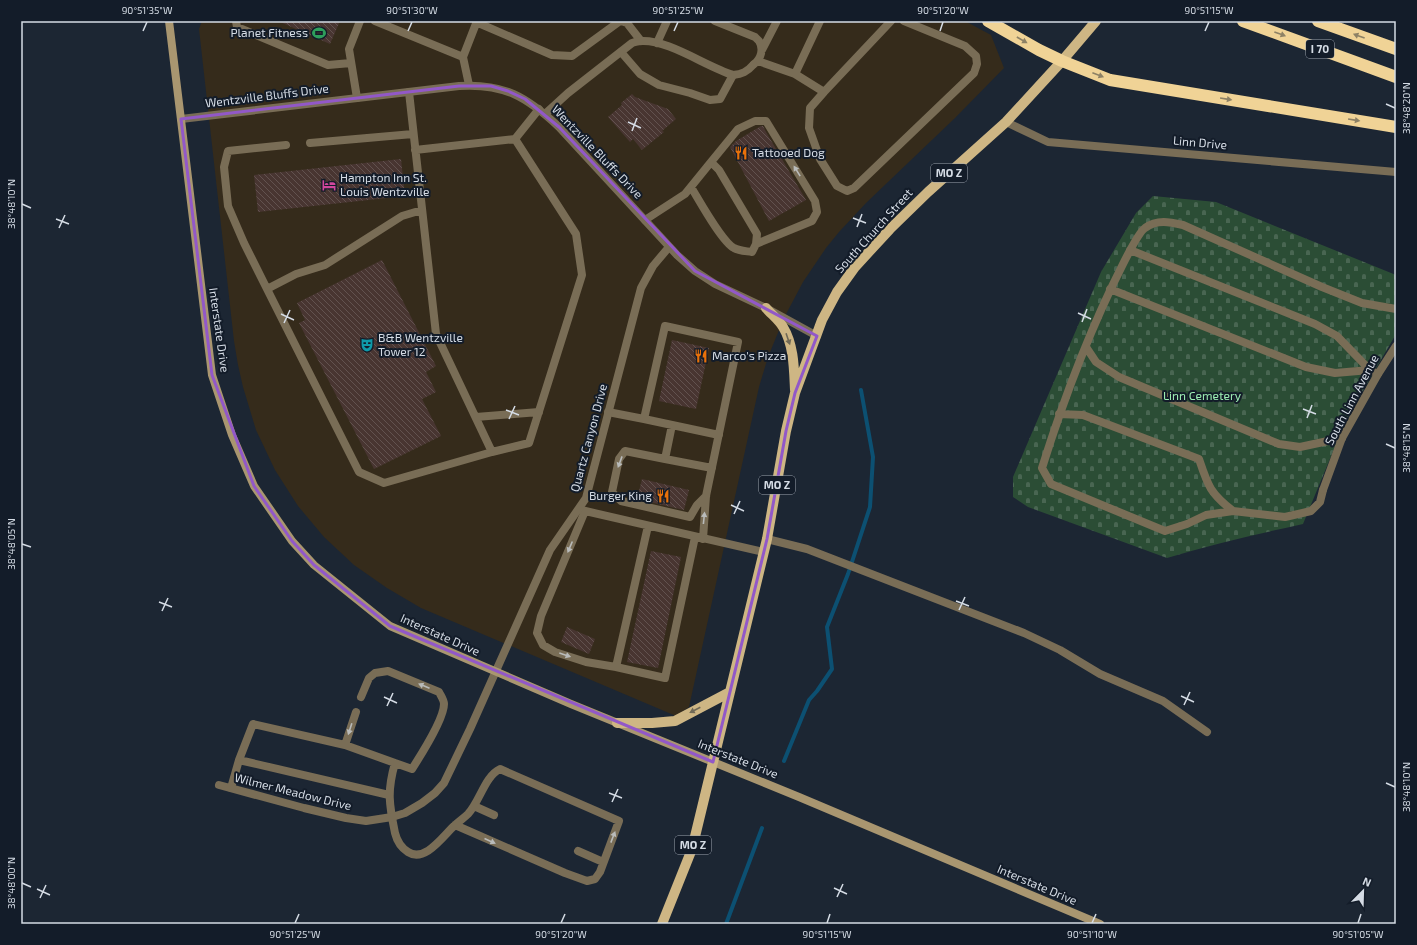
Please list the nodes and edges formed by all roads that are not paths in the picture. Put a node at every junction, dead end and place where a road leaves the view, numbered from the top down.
1 (169, 21) edge
2 (236, 21) edge
3 (360, 21) edge
4 (375, 21) edge
5 (620, 21) edge
6 (667, 21) edge
7 (715, 21) edge
8 (777, 21) edge
9 (820, 21) edge
10 (891, 21) edge
11 (904, 21) edge
12 (988, 21) edge
13 (1096, 21) edge
14 (1243, 21) edge
15 (1318, 21) edge
16 (477, 22) edge
17 (641, 40) junction
18 (657, 43) junction
19 (1396, 49) edge
20 (762, 50) junction
21 (621, 52) junction
22 (463, 57) junction
23 (1062, 61) junction
24 (351, 63) junction
25 (756, 63) junction
26 (795, 74) junction
27 (733, 75) junction
28 (1396, 77) edge
29 (469, 85) junction
30 (409, 92) junction
31 (824, 92) junction
32 (357, 98) junction
33 (542, 112) junction
34 (181, 119) junction
35 (1006, 122) junction
36 (1396, 127) edge
37 (413, 134) junction
38 (515, 139) junction
39 (310, 143) dead end
40 (286, 145) dead end
41 (415, 150) junction
42 (711, 162) junction
43 (1396, 172) edge
44 (691, 187) junction
45 (422, 210) junction
46 (645, 220) junction
47 (756, 244) junction
48 (669, 247) junction
49 (1130, 250) junction
50 (267, 289) junction
51 (1110, 289) junction
52 (766, 308) junction
53 (1396, 309) edge
54 (817, 336) junction
55 (1086, 347) junction
56 (1396, 347) edge
57 (1374, 372) junction
58 (795, 393) junction
59 (539, 412) junction
60 (608, 412) junction
61 (1059, 414) junction
62 (476, 418) junction
63 (644, 419) junction
64 (672, 425) junction
65 (719, 435) junction
66 (1342, 438) junction
67 (492, 452) junction
68 (665, 459) junction
69 (712, 468) junction
70 (706, 496) junction
71 (582, 511) junction
72 (1233, 511) junction
73 (648, 526) junction
74 (695, 537) junction
75 (704, 539) junction
76 (767, 539) junction
77 (764, 552) junction
78 (616, 667) junction
79 (495, 672) junction
80 (730, 692) junction
81 (361, 696) dead end
82 (356, 712) dead end
83 (617, 723) junction
84 (1207, 732) dead end
85 (345, 745) junction
86 (239, 760) junction
87 (713, 762) junction
88 (395, 763) junction
89 (219, 785) dead end
90 (231, 788) junction
91 (389, 795) junction
92 (474, 806) junction
93 (494, 815) dead end
94 (392, 817) junction
95 (455, 825) junction
96 (578, 851) dead end
97 (603, 862) junction
98 (662, 924) edge
99 (1100, 924) edge

1 - 34 main road, Interstate Drive
2 - 24 street
3 - 24 street
4 - 22 street
5 - 16 street
5 - 17 street
6 - 18 street
7 - 20 street
8 - 20 street
9 - 26 street
10 - 31 street
11 - 31 street
12 -> 23 highway
13 - 23 main road, South Church Street / MO Z
14 -> 28 highway, I 70
19 -> 15 highway, I 70
16 - 22 street
17 - 18 street
17 - 21 street
18 - 27 street
20 - 25 street
21 - 27 street
21 - 33 street
22 - 29 street
23 - 35 main road, South Church Street / MO Z
23 -> 36 highway
24 - 32 street
25 - 26 street
25 - 27 street
26 - 31 street
29 - 30 street, Wentzville Bluffs Drive
29 - 33 street, Wentzville Bluffs Drive
30 - 32 street, Wentzville Bluffs Drive
30 - 37 street
32 - 34 street, Wentzville Bluffs Drive
33 - 38 street
33 - 46 street, Wentzville Bluffs Drive
34 - 79 main road, Interstate Drive
35 - 43 street, Linn Drive
35 - 54 main road, South Church Street / MO Z
37 - 39 street
37 - 41 street
38 - 41 street
38 - 59 street
40 - 50 street
41 - 45 street
42 - 44 street
42 - 47 street
47 -> 42 street
44 - 46 street
44 - 47 street
45 - 50 street
45 - 62 street
46 - 48 street, Wentzville Bluffs Drive
48 - 52 street, Wentzville Bluffs Drive
48 - 60 street, Quartz Canyon Drive
49 - 51 street, South Linn Avenue
49 - 53 street, South Linn Avenue
49 - 57 street
50 - 67 street
51 - 55 street, South Linn Avenue
51 - 57 street
52 - 54 street, Wentzville Bluffs Drive
52 -> 58 main road
54 - 58 main road, South Church Street / MO Z
55 - 61 street, South Linn Avenue
55 - 66 street
56 - 57 street, South Linn Avenue
57 - 66 street, South Linn Avenue
58 - 76 main road, South Church Street / MO Z
59 - 62 street
59 - 67 street
60 - 63 street
60 - 71 street, Quartz Canyon Drive
61 - 72 street
61 - 72 street, South Linn Avenue
62 - 67 street
63 - 64 street
63 - 65 street
64 - 65 street
64 - 68 street
65 - 69 street
66 - 72 street, South Linn Avenue
68 - 69 street
68 -> 70 street
69 - 70 street
75 -> 70 street
71 - 73 street
71 -> 78 street
71 - 79 street, Quartz Canyon Drive
73 - 74 street
73 - 78 street
74 - 75 street
74 - 78 street
75 - 77 street
76 - 77 main road, MO Z
76 - 84 street
77 - 80 main road, MO Z
79 - 83 main road, Interstate Drive
79 - 94 street, Wilmer Meadow Drive
80 -> 83 main road
80 - 87 main road, MO Z
88 -> 81 street
82 -> 85 street
83 - 87 main road, Interstate Drive
85 - 86 street
85 - 88 street
86 - 90 street
86 - 91 street
87 - 98 main road, MO Z
87 - 99 main road, Interstate Drive
88 - 91 street
89 - 90 street, Wilmer Meadow Drive
90 - 94 street, Wilmer Meadow Drive
91 - 94 street
92 - 93 street
92 - 95 street
97 -> 92 street
94 - 95 street
95 -> 97 street
96 - 97 street

